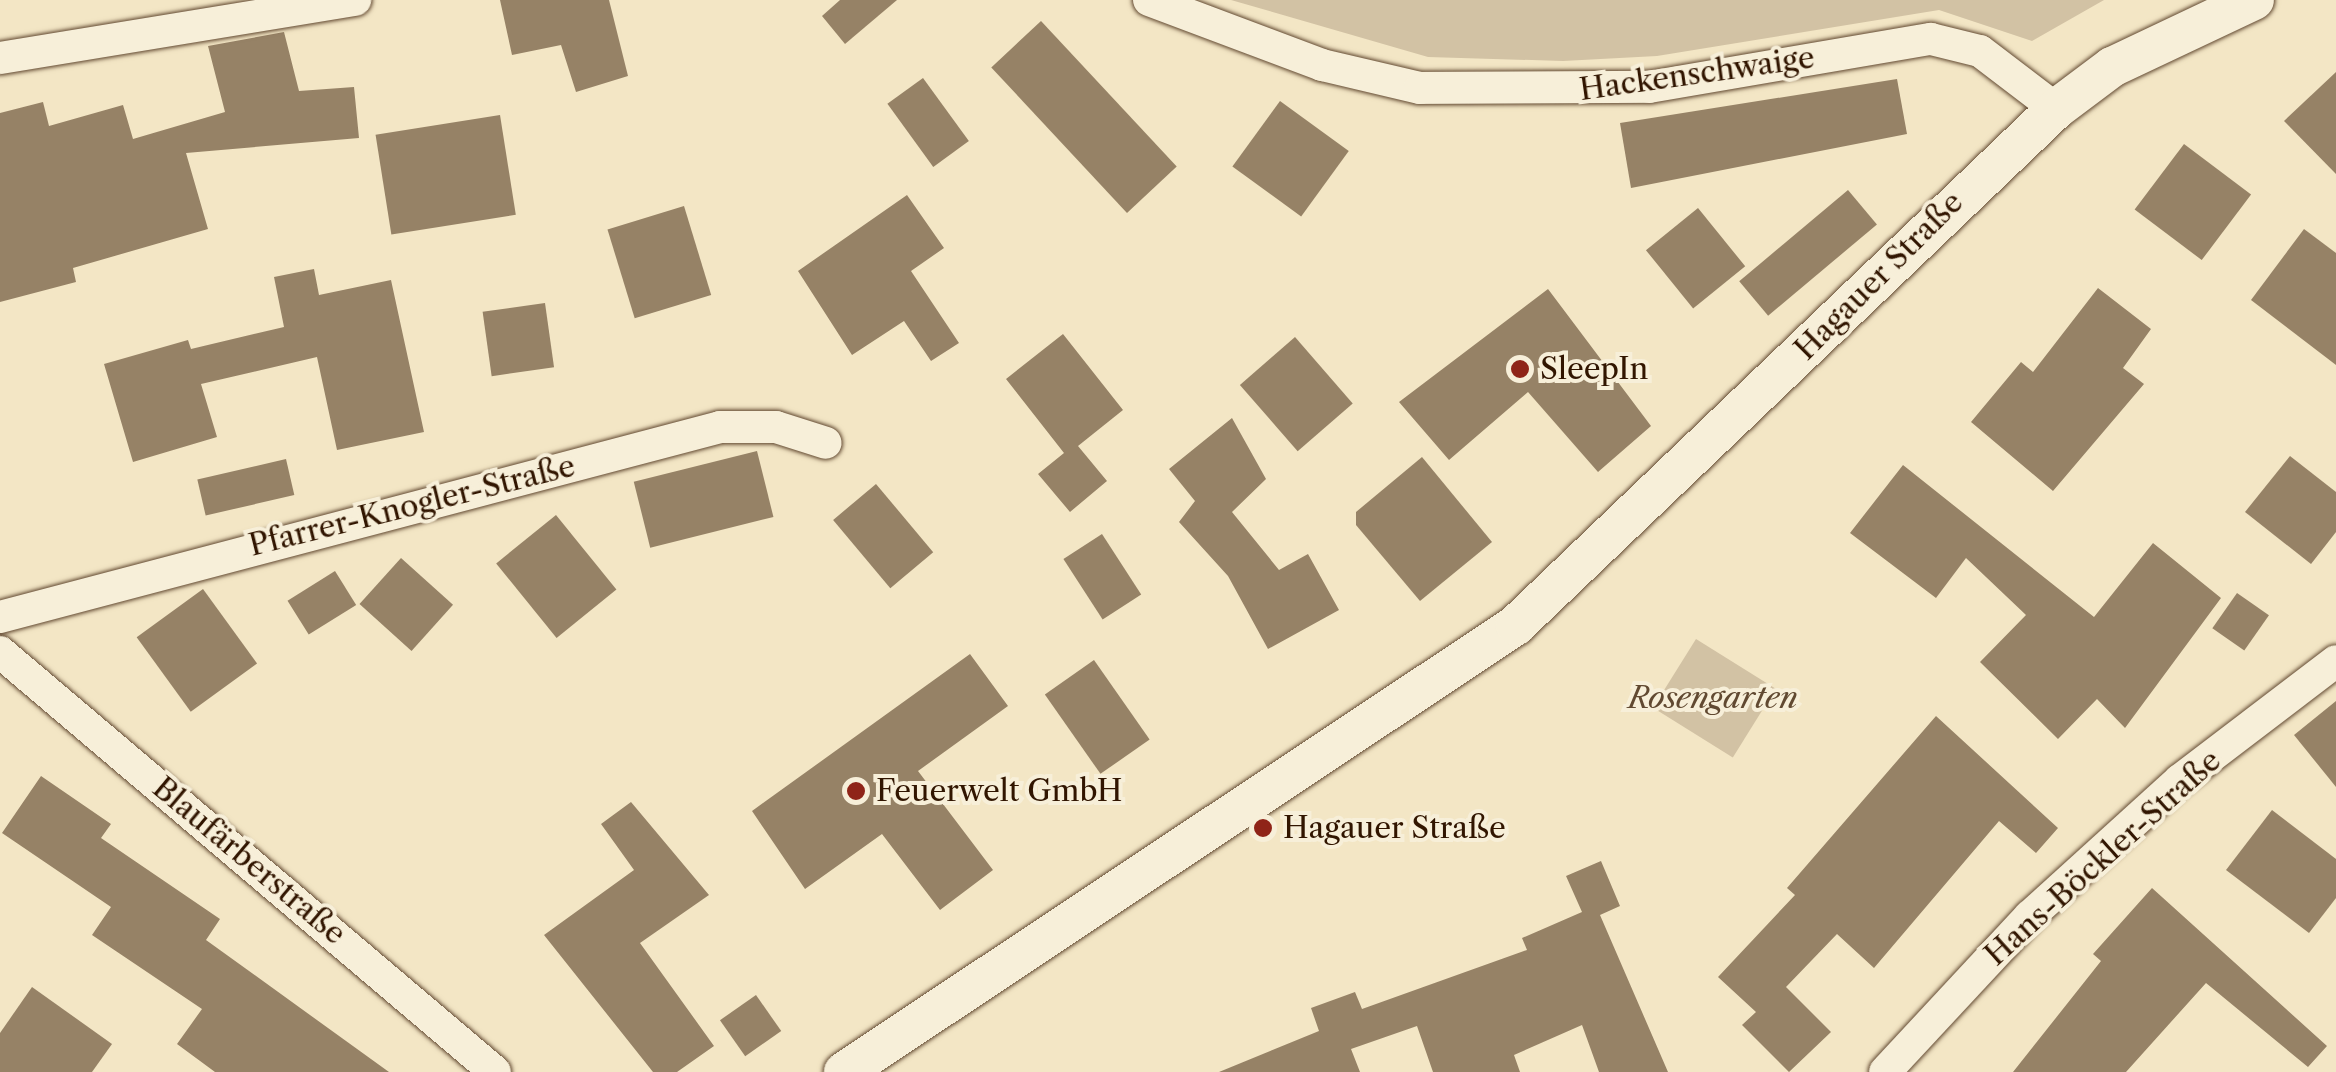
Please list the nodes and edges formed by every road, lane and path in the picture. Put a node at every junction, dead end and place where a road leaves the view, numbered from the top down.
1 (355, 0) edge
2 (2254, 0) edge
3 (1158, 2) edge
4 (0, 58) edge
5 (2056, 108) junction
6 (826, 443) dead end
7 (0, 617) edge
8 (0, 652) edge
9 (2336, 661) edge
10 (865, 1066) edge
11 (495, 1072) edge
12 (1886, 1072) edge

1 - 4 street
2 - 5 street, Hagauer Straße
3 - 5 street, Hackenschwaige
5 - 10 street, Hagauer Straße
6 - 7 street, Pfarrer-Knogler-Straße
8 - 11 street, Blaufärberstraße
9 - 12 street, Hans-Böckler-Straße

